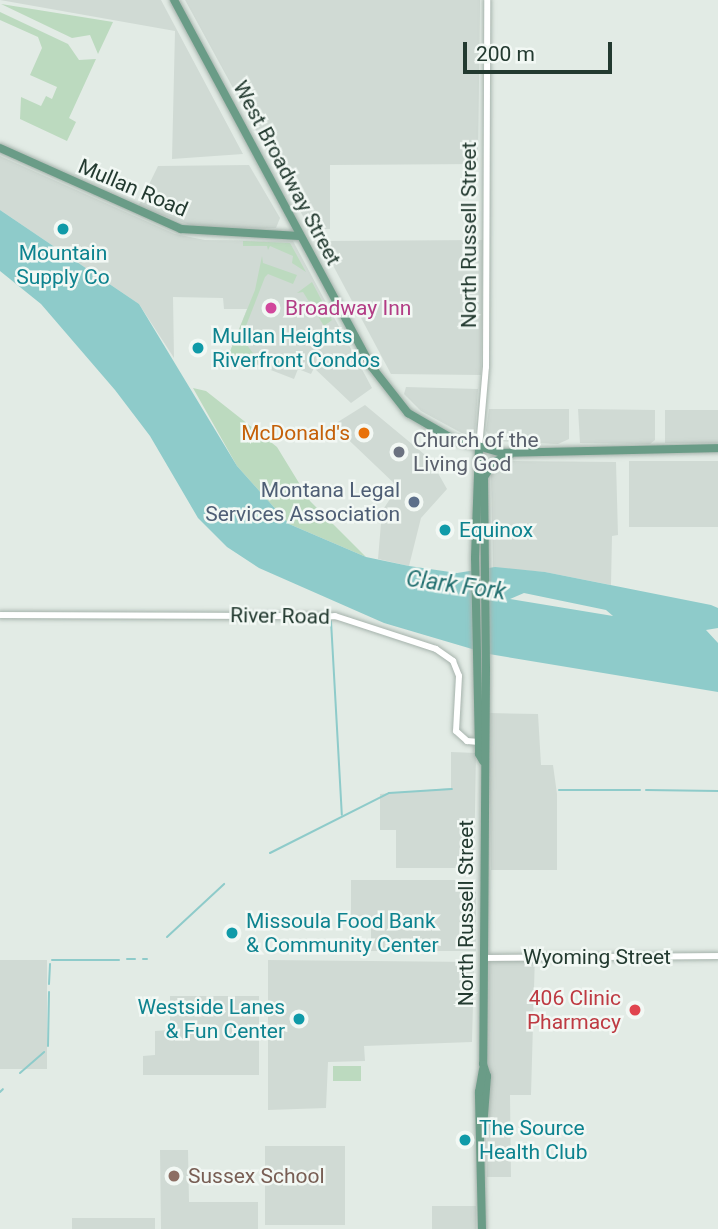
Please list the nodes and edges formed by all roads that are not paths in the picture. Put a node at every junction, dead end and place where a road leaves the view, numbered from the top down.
1 (174, 0) edge
2 (487, 0) edge
3 (0, 148) edge
4 (300, 236) junction
5 (479, 448) junction
6 (716, 451) edge
7 (517, 454) junction
8 (482, 473) junction
9 (0, 615) edge
10 (481, 669) junction
11 (479, 742) junction
12 (483, 761) junction
13 (484, 958) junction
14 (718, 958) edge
15 (483, 1067) junction
16 (483, 1128) junction
17 (482, 1229) edge

1 - 4 main road, West Broadway Street
2 - 5 street, North Russell Street
3 - 4 main road, Mullan Road
4 - 5 main road, West Broadway Street
5 - 7 main road, West Broadway Street
5 - 8 main road, North Russell Street
6 - 7 main road, West Broadway Street
7 - 8 main road
8 - 10 main road, North Russell Street
9 - 11 street, River Road
10 - 11 main road, North Russell Street
10 - 12 main road, North Russell Street
11 - 12 main road, North Russell Street
12 - 13 main road, North Russell Street
13 - 14 street, Wyoming Street
13 - 15 main road, North Russell Street
15 - 16 main road
15 - 16 main road
16 - 17 main road

